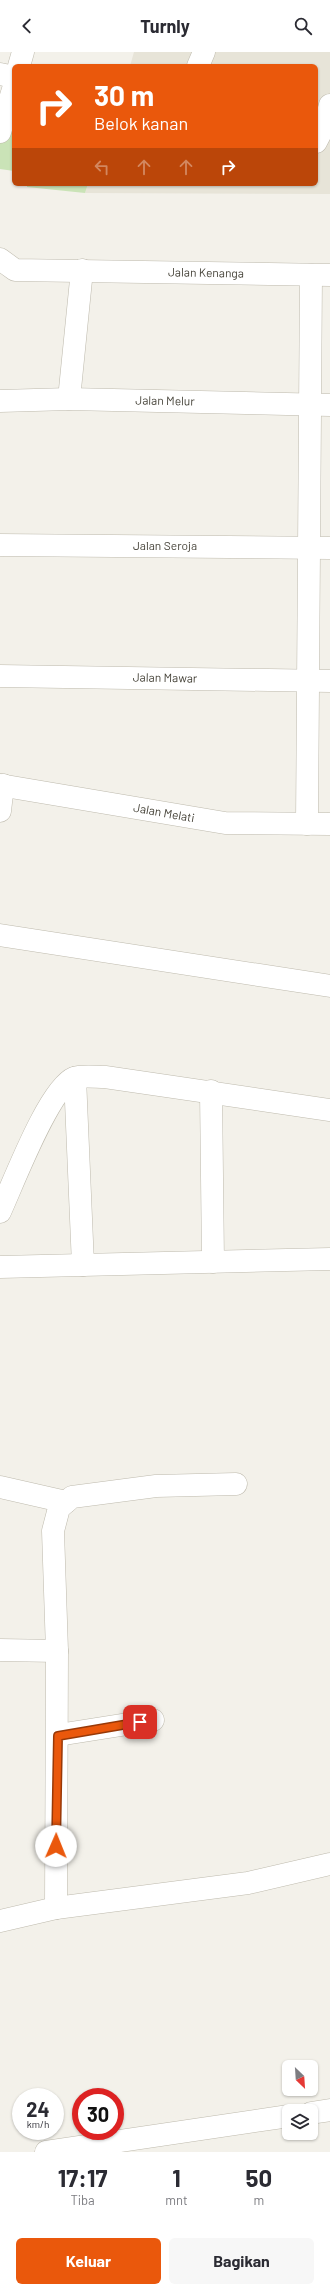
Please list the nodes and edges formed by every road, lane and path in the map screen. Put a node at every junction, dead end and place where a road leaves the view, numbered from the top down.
1 (23, 52) edge
2 (204, 52) edge
3 (20, 64) edge
4 (199, 64) edge
5 (0, 74) edge
6 (12, 77) edge
7 (12, 93) edge
8 (330, 105) edge
9 (0, 132) edge
10 (323, 132) edge
11 (0, 259) edge
12 (82, 270) junction
13 (321, 275) edge
14 (69, 399) junction
15 (0, 401) edge
16 (321, 405) edge
17 (0, 545) edge
18 (320, 548) edge
19 (0, 676) edge
20 (308, 681) junction
21 (330, 681) edge
22 (2, 785) edge
23 (0, 812) edge
24 (307, 824) junction
25 (330, 824) edge
26 (0, 935) edge
27 (330, 986) edge
28 (75, 1078) junction
29 (211, 1091) junction
30 (330, 1110) edge
31 (0, 1212) edge
32 (330, 1259) edge
33 (213, 1262) junction
34 (83, 1265) junction
35 (0, 1268) edge
36 (236, 1484) dead end
37 (0, 1487) edge
38 (66, 1502) junction
39 (0, 1650) edge
40 (57, 1651) junction
41 (153, 1720) dead end
42 (58, 1736) junction
43 (330, 1864) edge
44 (56, 1908) junction
45 (0, 1921) edge
46 (330, 2110) edge
47 (318, 2112) edge
48 (282, 2117) edge
49 (46, 2152) edge

1 - 3 street
2 - 4 street
5 - 6 street
7 - 9 street
8 - 10 street
11 - 12 street, Jalan Kenanga
12 - 13 street, Jalan Kenanga
12 - 14 street
13 - 16 street
14 - 15 street, Jalan Melur
14 - 16 street, Jalan Melur
16 - 18 street
17 - 18 street, Jalan Seroja
18 - 20 street
19 - 20 street, Jalan Mawar
20 - 21 street, Jalan Mawar
20 - 24 street
22 - 23 street
22 - 24 street, Jalan Melati
24 - 25 street, Jalan Melati
26 - 27 street
28 - 29 street
28 - 31 street
28 - 34 street
29 - 30 street
29 - 33 street
32 - 33 street
33 - 34 street
34 - 35 street
36 - 38 street
37 - 38 street
38 - 40 street
39 - 40 street
40 - 42 street
41 - 42 street
42 - 44 street
43 - 44 street
44 - 45 street
46 - 47 street
48 - 49 street

